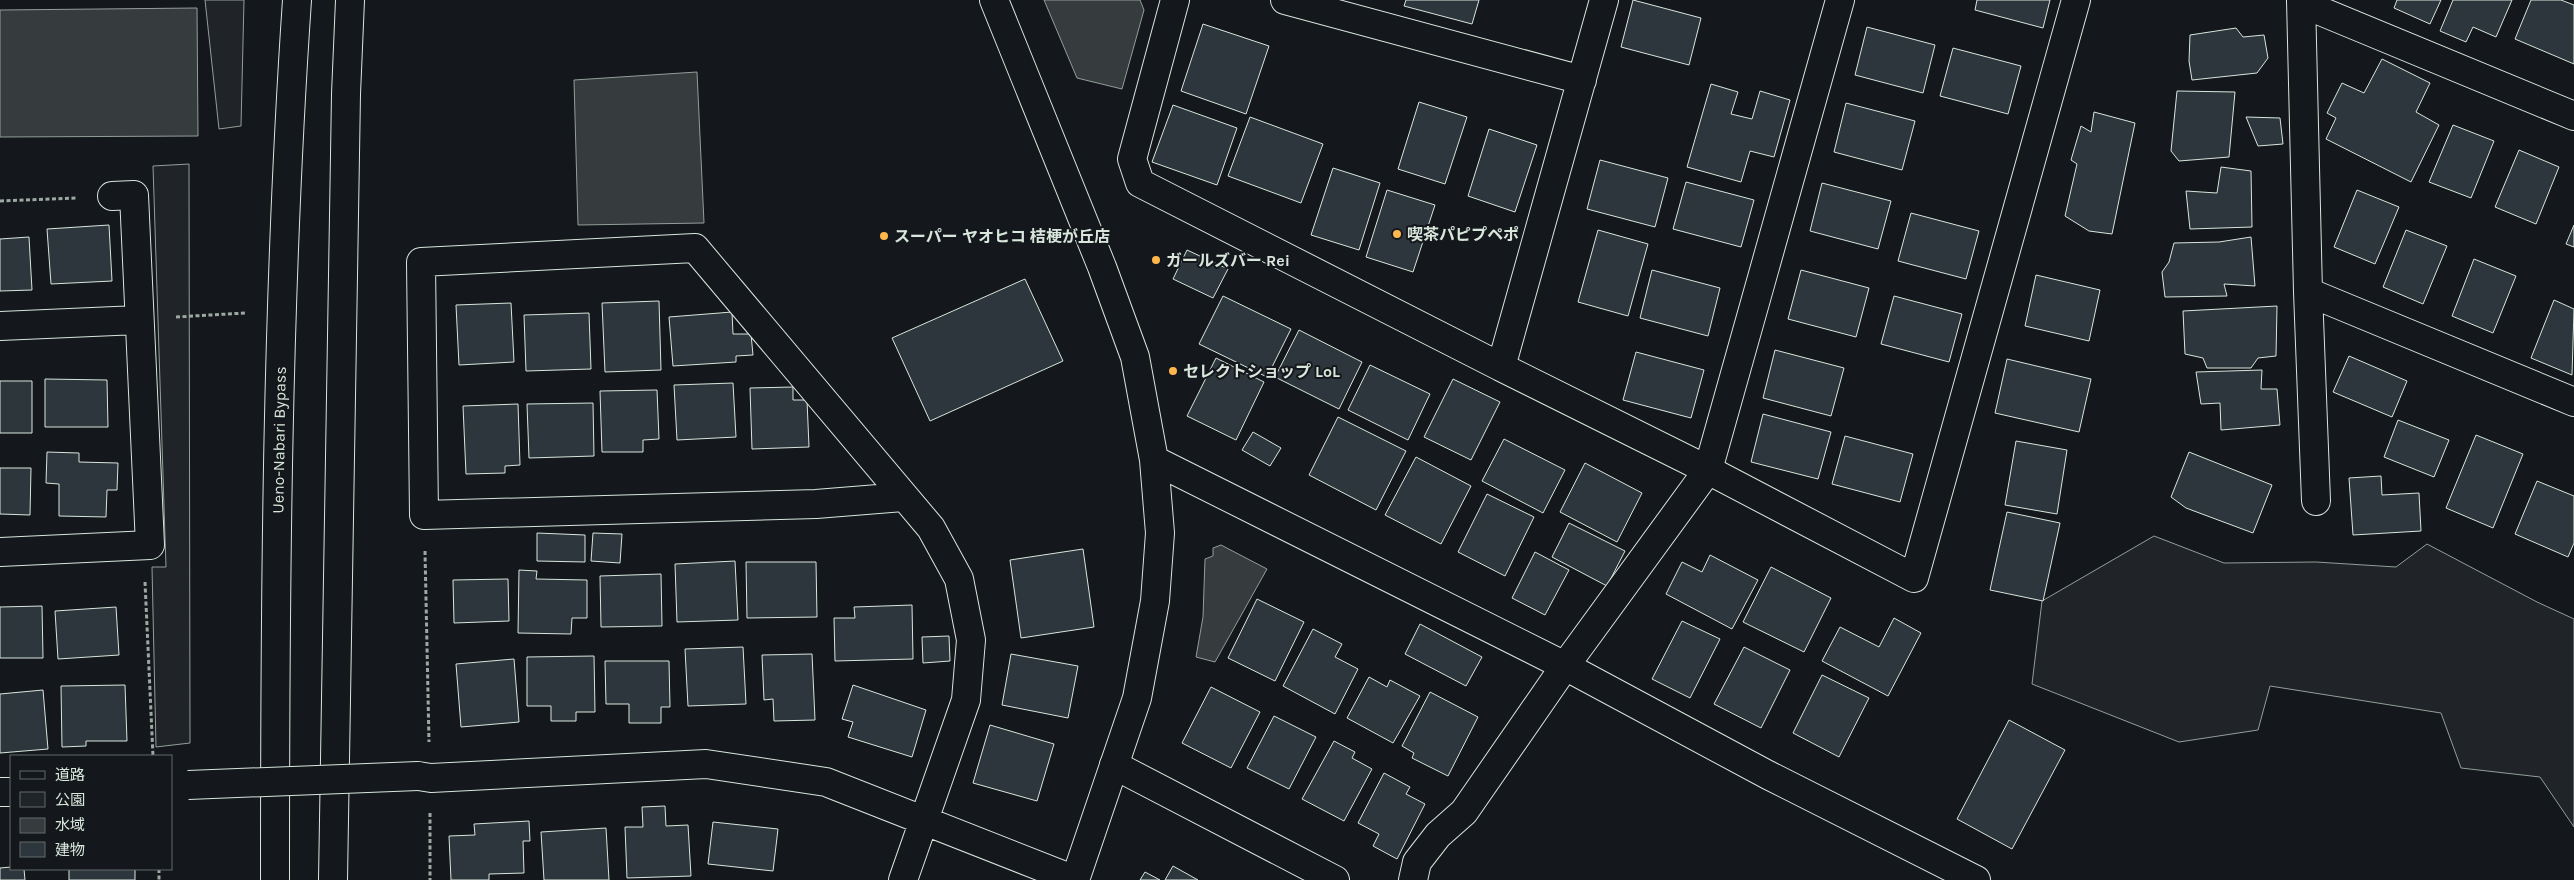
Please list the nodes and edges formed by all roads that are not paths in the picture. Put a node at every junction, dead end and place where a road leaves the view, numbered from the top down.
1 (297, 0) edge
2 (350, 0) edge
3 (994, 0) edge
4 (1175, 0) edge
5 (1285, 0) edge
6 (1604, 0) edge
7 (1840, 0) edge
8 (2076, 0) edge
9 (2301, 1) edge
10 (1365, 10) edge
11 (1582, 80) junction
12 (2574, 116) edge
13 (112, 196) road end
14 (2308, 292) junction
15 (138, 320) junction
16 (0, 326) edge
17 (1501, 367) junction
18 (2574, 402) edge
19 (1154, 460) junction
20 (1708, 470) junction
21 (903, 497) junction
22 (2316, 501) dead end
23 (0, 552) edge
24 (1565, 666) junction
25 (1114, 765) junction
26 (179, 785) edge
27 (925, 819) junction
28 (275, 880) edge
29 (333, 880) edge
30 (903, 880) edge
31 (1075, 880) edge
32 (1335, 880) edge
33 (1413, 880) edge
34 (1976, 880) edge

1 - 28 main road, Ueno-Nabari Bypass
2 - 29 main road
3 - 19 main road
4 - 17 main road
5 - 10 main road
6 - 11 main road
7 - 20 main road
8 - 20 main road
9 - 12 main road
9 - 14 main road
10 - 11 main road
11 - 17 main road
13 - 15 main road
14 - 18 main road
14 - 22 main road
15 - 16 main road
15 - 23 main road
17 - 20 main road
19 - 24 main road
19 - 25 main road
20 - 24 main road
21 - 21 main road
21 - 27 main road
24 - 33 main road
24 - 34 main road
25 - 31 main road
25 - 32 main road
26 - 27 main road, bridge
27 - 30 main road
27 - 31 main road

